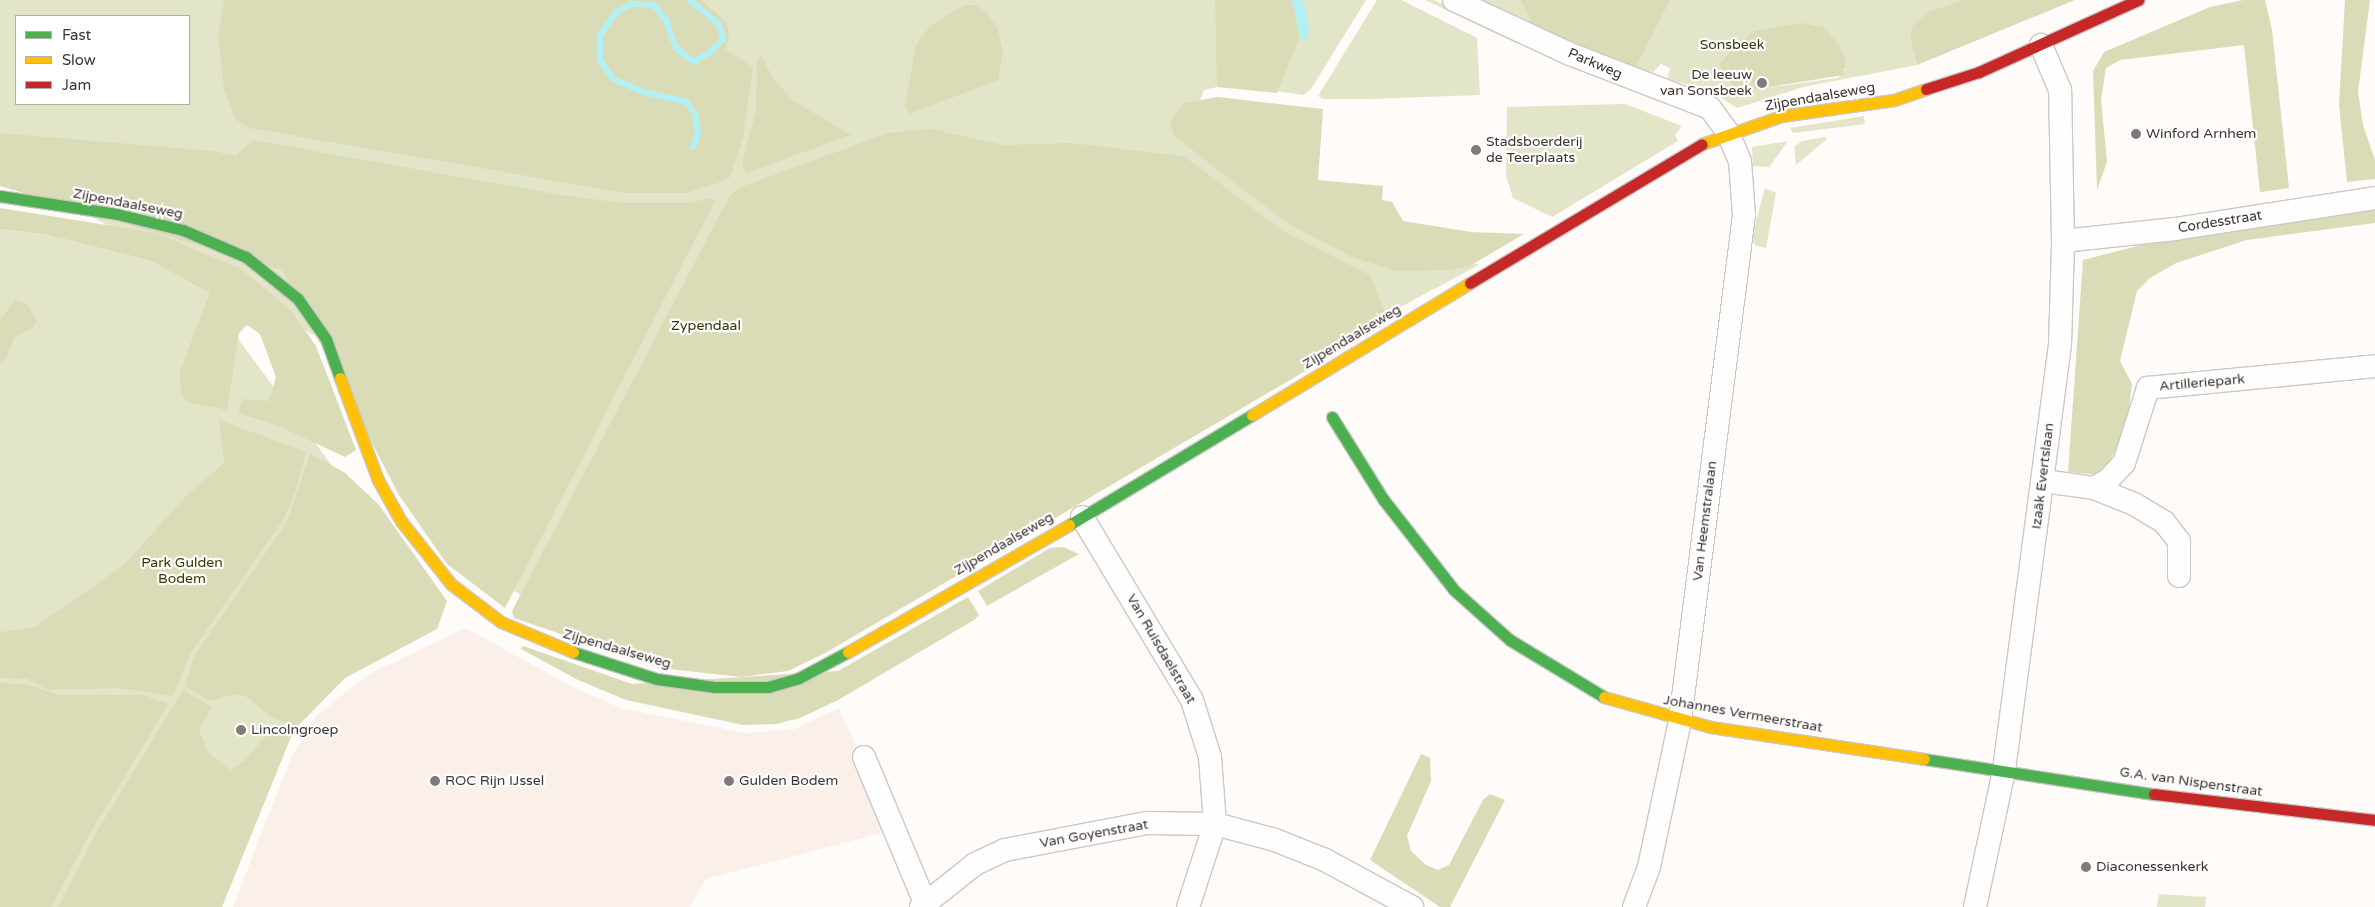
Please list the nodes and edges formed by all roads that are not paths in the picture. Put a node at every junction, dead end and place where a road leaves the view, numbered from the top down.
1 (1454, 0) edge
2 (2138, 0) edge
3 (2041, 45) junction
4 (1728, 133) junction
5 (0, 196) edge
6 (2375, 198) edge
7 (2063, 241) junction
8 (2375, 366) edge
9 (1332, 417) dead end
10 (2043, 482) junction
11 (2094, 488) junction
12 (1082, 517) junction
13 (2179, 576) dead end
14 (1680, 721) junction
15 (864, 757) dead end
16 (2004, 770) junction
17 (2375, 820) edge
18 (1215, 824) junction
19 (923, 905) edge
20 (1188, 907) edge
21 (1412, 907) edge
22 (1634, 907) edge
23 (1974, 907) edge

1 - 4 street, Parkweg
2 - 3 main road, Zijpendaalseweg
3 - 4 main road, Zijpendaalseweg
3 - 7 street, Izaäk Evertslaan
4 - 12 main road, Zijpendaalseweg
4 - 14 street, Van Heemstralaan
5 - 12 main road, Zijpendaalseweg
6 - 7 street, Cordesstraat
7 - 10 street, Izaäk Evertslaan
8 - 11 street, Artilleriepark
9 - 14 main road, Johannes Vermeerstraat
10 - 11 street
10 - 16 street, Izaäk Evertslaan
11 - 13 street
12 - 18 street, Van Ruisdaelstraat
14 - 16 main road, Johannes Vermeerstraat
14 - 22 street, Van Heemstralaan
15 - 19 street, Van Goyenstraat
16 - 17 main road, G.A. van Nispenstraat
16 - 23 street, Izaäk Evertslaan
18 - 19 street, Van Goyenstraat
18 - 20 street, Van Ruisdaelstraat
18 - 21 street, Van Goyenstraat

